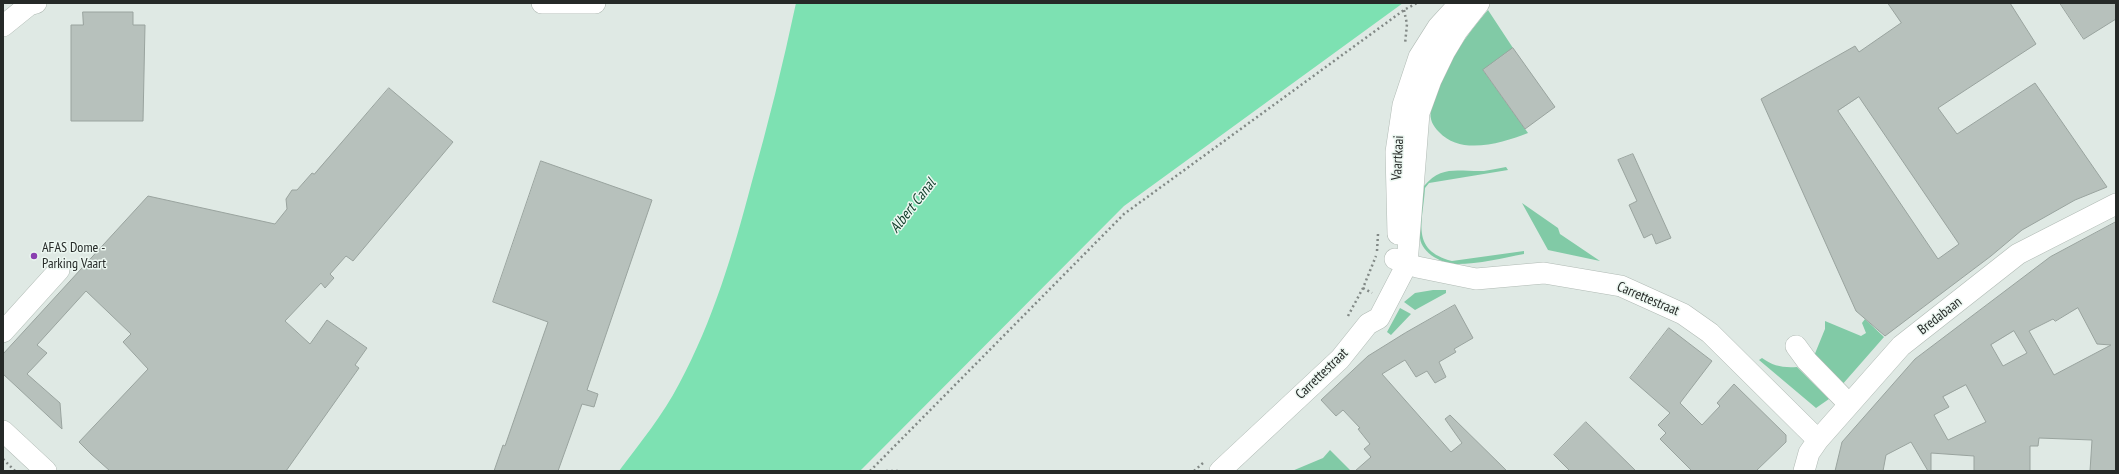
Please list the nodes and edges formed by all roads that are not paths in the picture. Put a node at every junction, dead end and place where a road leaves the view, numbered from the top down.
1 (36, 3) edge
2 (542, 3) edge
3 (595, 3) edge
4 (1460, 3) edge
5 (1480, 3) edge
6 (3, 26) edge
7 (2116, 204) edge
8 (1401, 262) junction
9 (59, 270) dead end
10 (3, 332) edge
11 (1796, 346) dead end
12 (1849, 404) junction
13 (3, 431) edge
14 (1818, 440) junction
15 (1213, 466) edge
16 (46, 471) edge
17 (1804, 471) edge

1 - 6 street
2 - 3 street
4 - 8 street, Vaartkaai
5 - 8 street, Vaartkaai
7 - 12 street, Bredabaan
8 - 14 street, Carrettestraat
8 - 15 street, Carrettestraat
9 - 10 street
11 - 12 street
12 - 14 street, Bredabaan
13 - 16 street
14 - 17 street, Bredabaan

